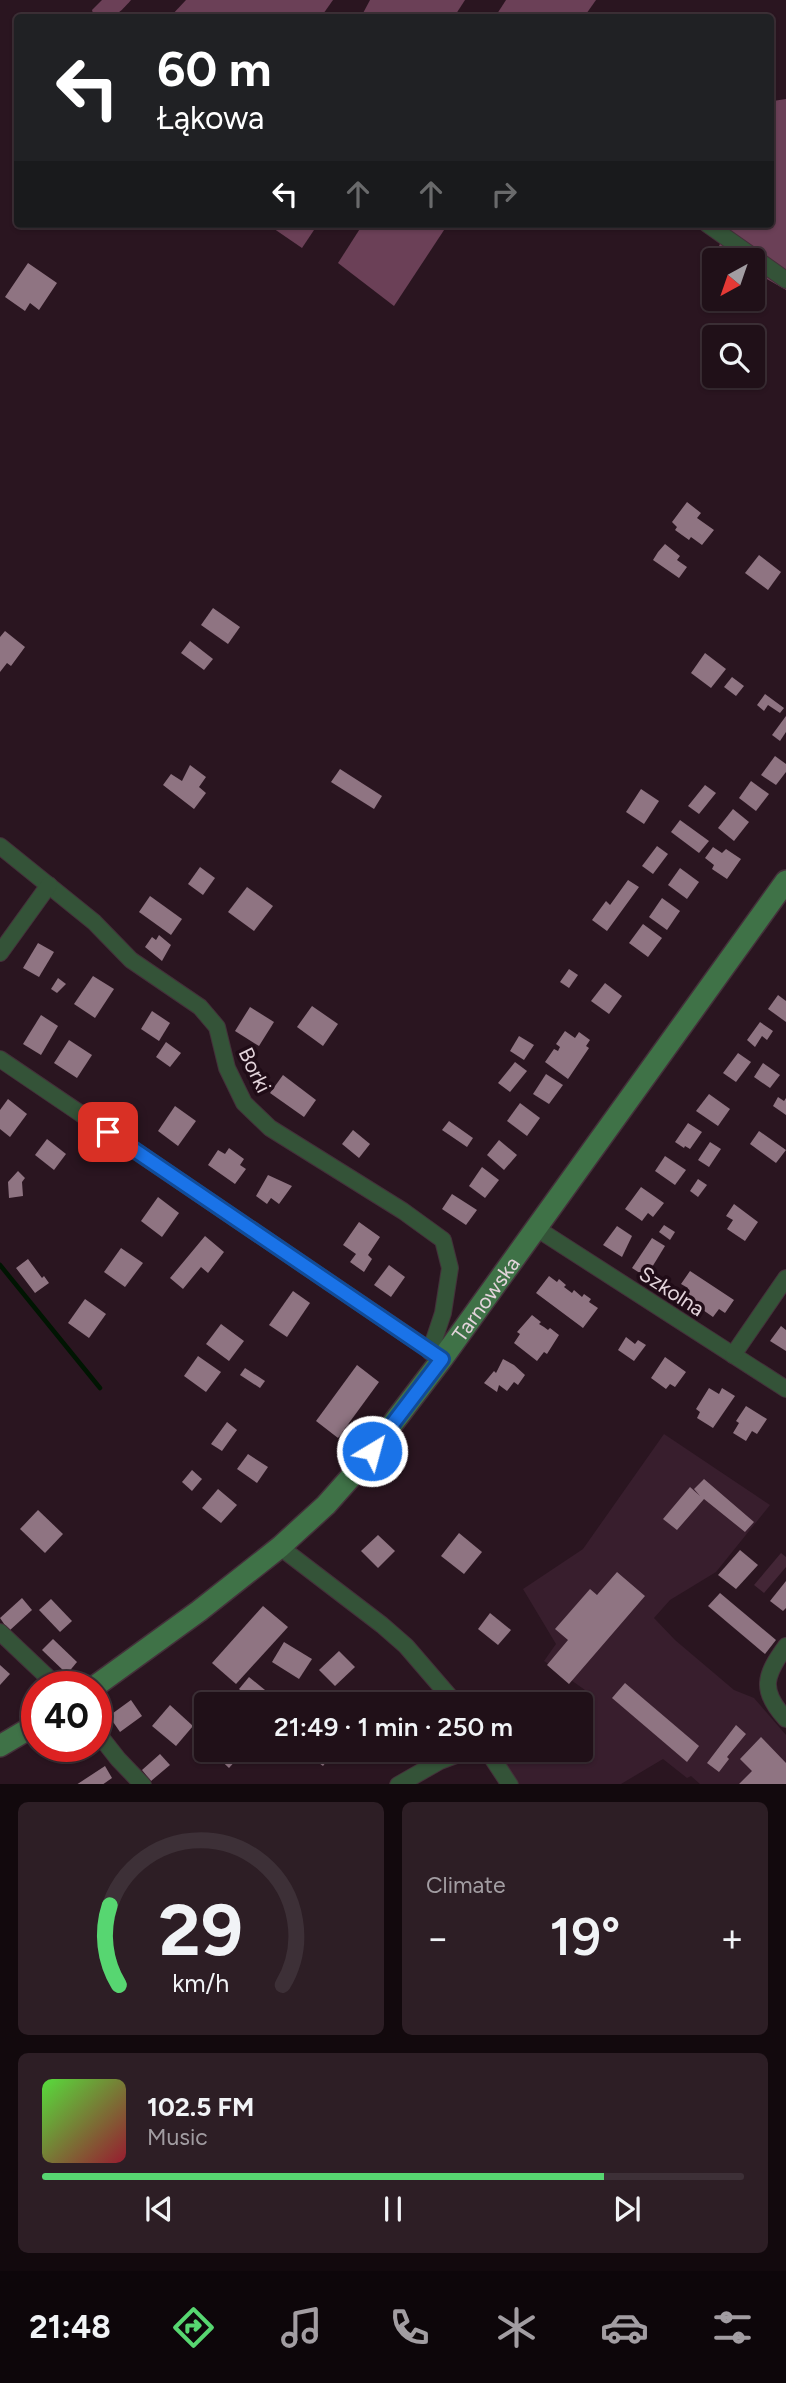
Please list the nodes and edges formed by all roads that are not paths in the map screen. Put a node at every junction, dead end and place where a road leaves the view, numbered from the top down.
1 (713, 228) edge
2 (786, 280) edge
3 (0, 846) edge
4 (786, 881) edge
5 (49, 885) junction
6 (0, 953) edge
7 (0, 1059) edge
8 (536, 1228) junction
9 (786, 1278) edge
10 (436, 1355) junction
11 (733, 1355) junction
12 (786, 1389) edge
13 (280, 1547) junction
14 (0, 1632) edge
15 (786, 1646) edge
16 (41, 1671) edge
17 (112, 1674) edge
18 (446, 1692) edge
19 (786, 1719) edge
20 (21, 1734) edge
21 (0, 1746) edge
22 (112, 1751) edge
23 (438, 1762) edge
24 (495, 1762) edge
25 (144, 1784) edge
26 (398, 1784) edge
27 (510, 1784) edge

1 - 2 street
3 - 5 street, Borki
4 - 8 street, Tarnowska
5 - 6 street
5 - 10 street, Borki
7 - 10 street
8 - 10 street, Tarnowska
8 - 11 street, Szkolna
9 - 11 street
10 - 13 street, Tarnowska
11 - 12 street, Szkolna
13 - 17 street, Tarnowska
13 - 18 street
14 - 16 street
15 - 19 street
20 - 21 street
22 - 25 street
23 - 26 street
24 - 27 street

